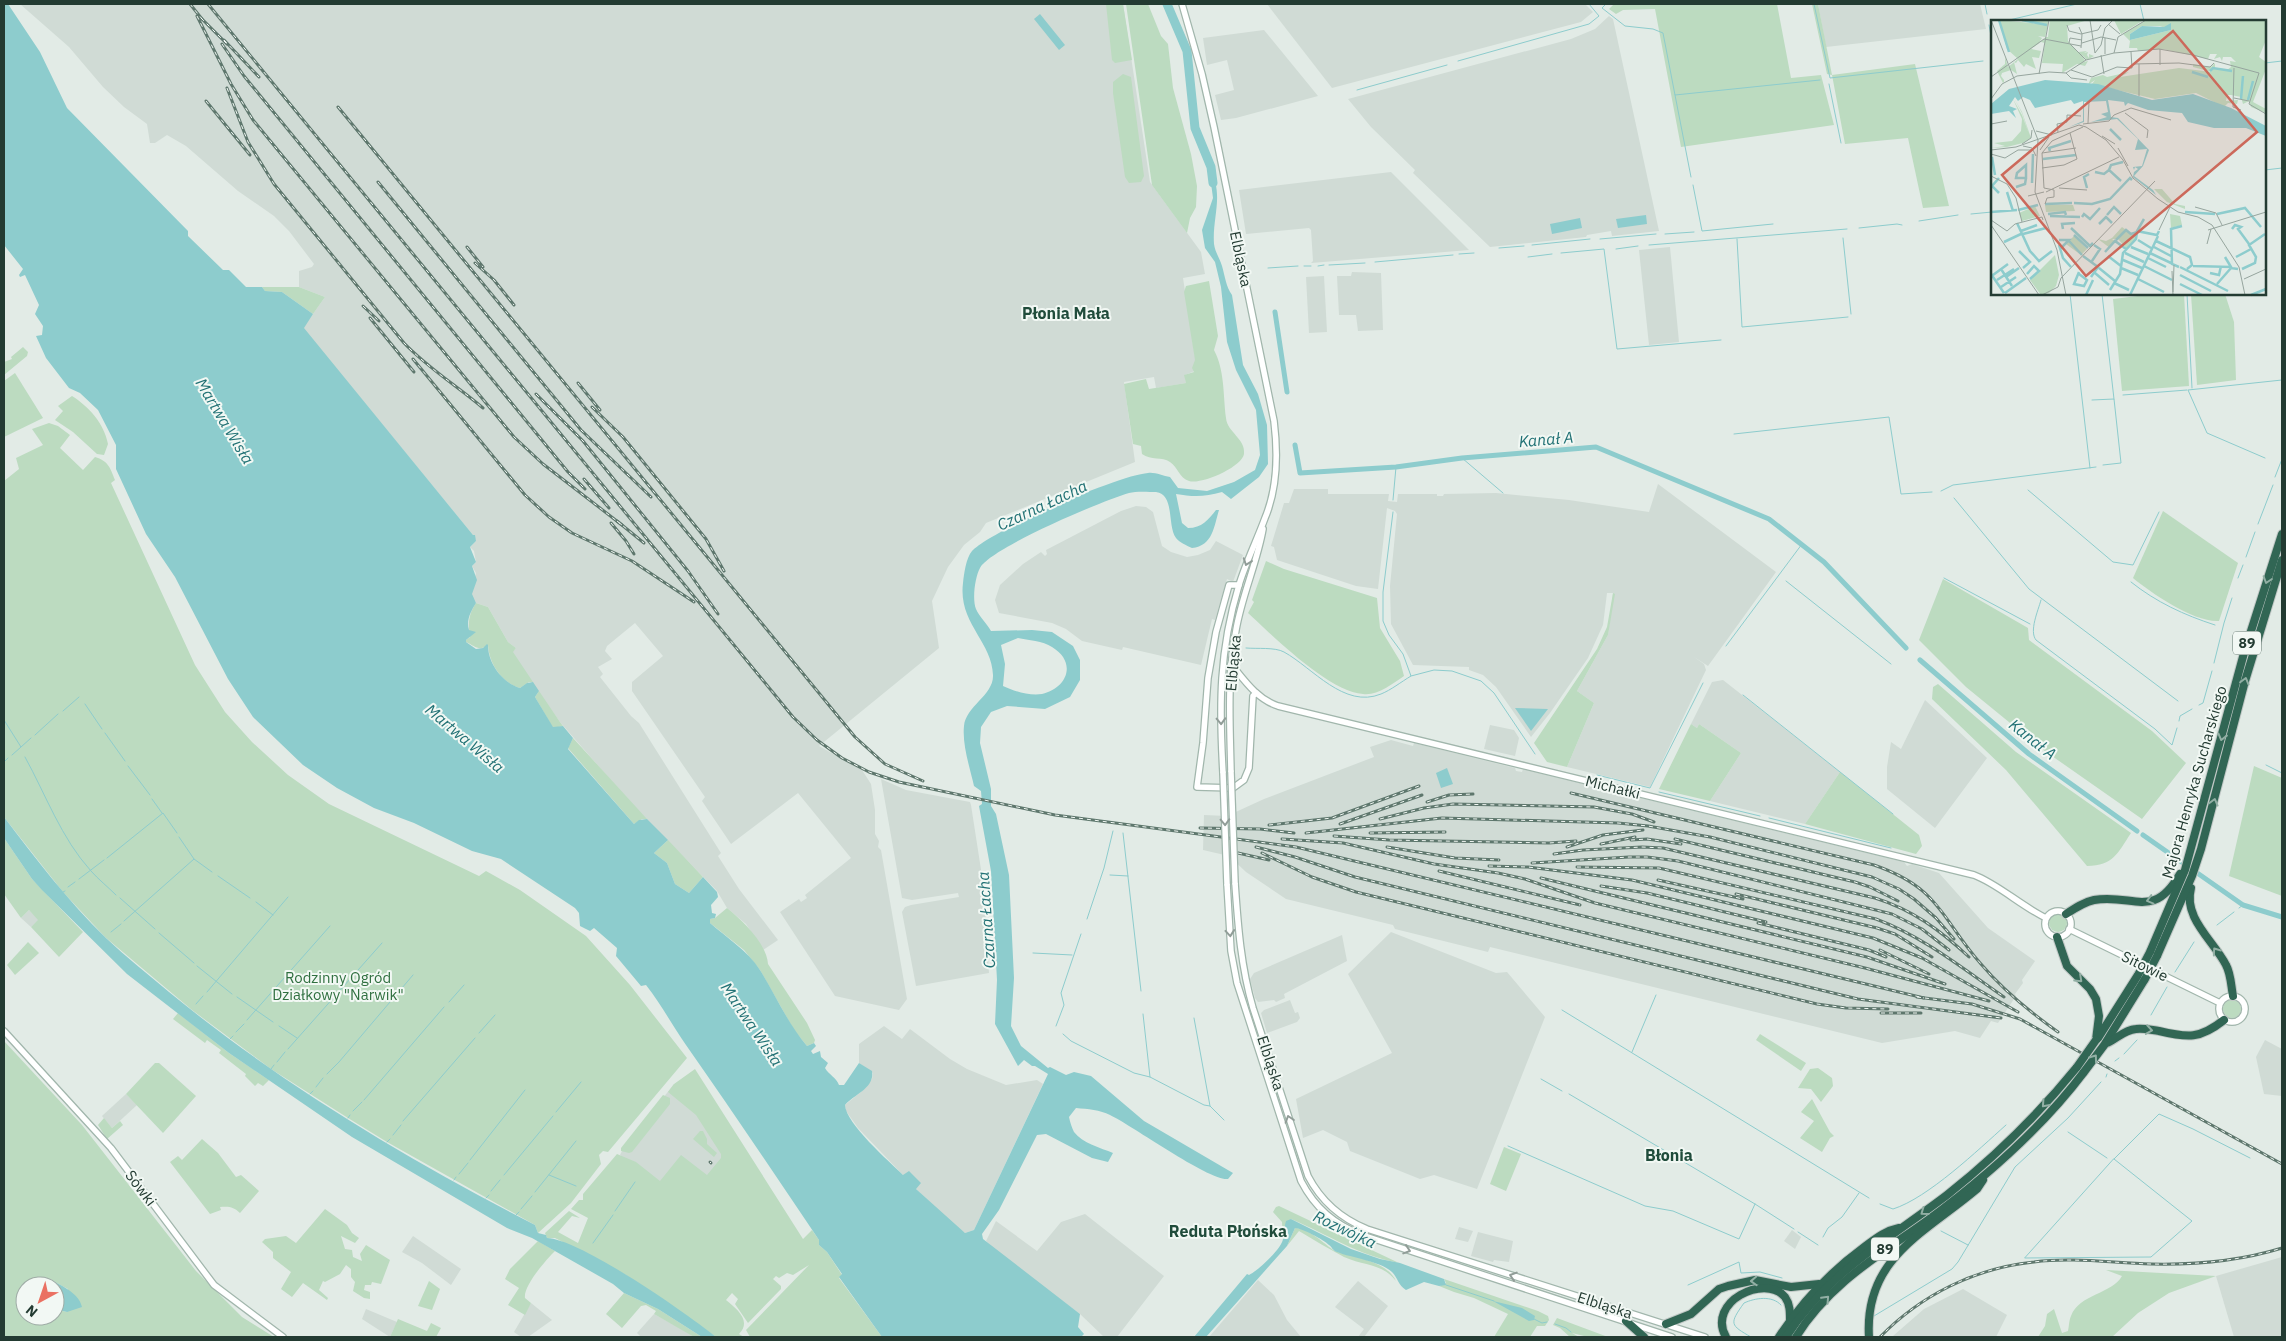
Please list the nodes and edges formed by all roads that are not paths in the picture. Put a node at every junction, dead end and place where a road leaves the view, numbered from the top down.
1 (1182, 4) edge
2 (1266, 517) junction
3 (2282, 534) edge
4 (2282, 560) edge
5 (1239, 585) junction
6 (1231, 664) junction
7 (1209, 670) junction
8 (1222, 673) junction
9 (1243, 678) junction
10 (1230, 682) junction
11 (1256, 693) junction
12 (2185, 870) junction
13 (2192, 876) junction
14 (2066, 914) junction
15 (2046, 918) junction
16 (2070, 929) junction
17 (2057, 937) junction
18 (2153, 954) junction
19 (2141, 977) junction
20 (2233, 996) junction
21 (2220, 1003) junction
22 (2224, 1020) junction
23 (4, 1031) edge
24 (2096, 1040) junction
25 (2104, 1044) junction
26 (1986, 1174) junction
27 (1903, 1227) junction
28 (1820, 1284) junction
29 (1790, 1320) junction
30 (1626, 1321) junction
31 (1666, 1324) junction
32 (283, 1337) edge
33 (1644, 1337) edge
34 (1672, 1337) edge
35 (1705, 1337) edge
36 (1726, 1337) edge
37 (1779, 1337) edge
38 (1786, 1337) edge
39 (1796, 1337) edge
40 (1869, 1337) edge

1 - 2 main road, Elbląska
2 -> 5 main road, Elbląska
2 - 6 main road, Elbląska
3 -> 12 highway, Majora Henryka Sucharskiego / 89
13 -> 4 highway, Majora Henryka Sucharskiego / 89
5 - 7 main road, Elbląska
5 - 8 main road, Elbląska
6 - 9 main road, Michałki
6 - 10 main road, Elbląska
7 - 8 main road
7 - 11 main road, Elbląska
8 -> 30 main road, Elbląska, bridge
9 - 10 main road
9 - 11 main road, Michałki
31 -> 10 main road, Elbląska, bridge
11 - 15 main road, Michałki
12 -> 14 highway
12 - 18 highway, Majora Henryka Sucharskiego / 89
13 - 18 highway, Majora Henryka Sucharskiego / 89
20 -> 13 highway
14 - 15 main road
14 - 16 main road
15 - 17 main road
16 - 17 main road
16 - 21 main road, Sitowie
17 -> 24 highway
18 - 19 highway, Majora Henryka Sucharskiego / 89, bridge
19 - 24 highway, Majora Henryka Sucharskiego / 89
19 - 25 highway, Majora Henryka Sucharskiego / 89
20 - 21 main road
20 - 22 main road
21 - 22 main road
25 -> 22 highway
23 - 32 main road, Sówki
24 -> 27 highway, Majora Henryka Sucharskiego / 89, bridge
26 -> 25 highway, Majora Henryka Sucharskiego / 89, bridge
39 -> 26 highway, Majora Henryka Sucharskiego / 89
26 - 40 highway
27 - 28 highway
27 - 38 highway, Majora Henryka Sucharskiego / 89
28 - 29 highway
28 -> 31 highway
29 - 36 highway
29 - 37 highway
30 - 33 highway
30 - 34 main road, Elbląska
31 - 35 main road, Elbląska

